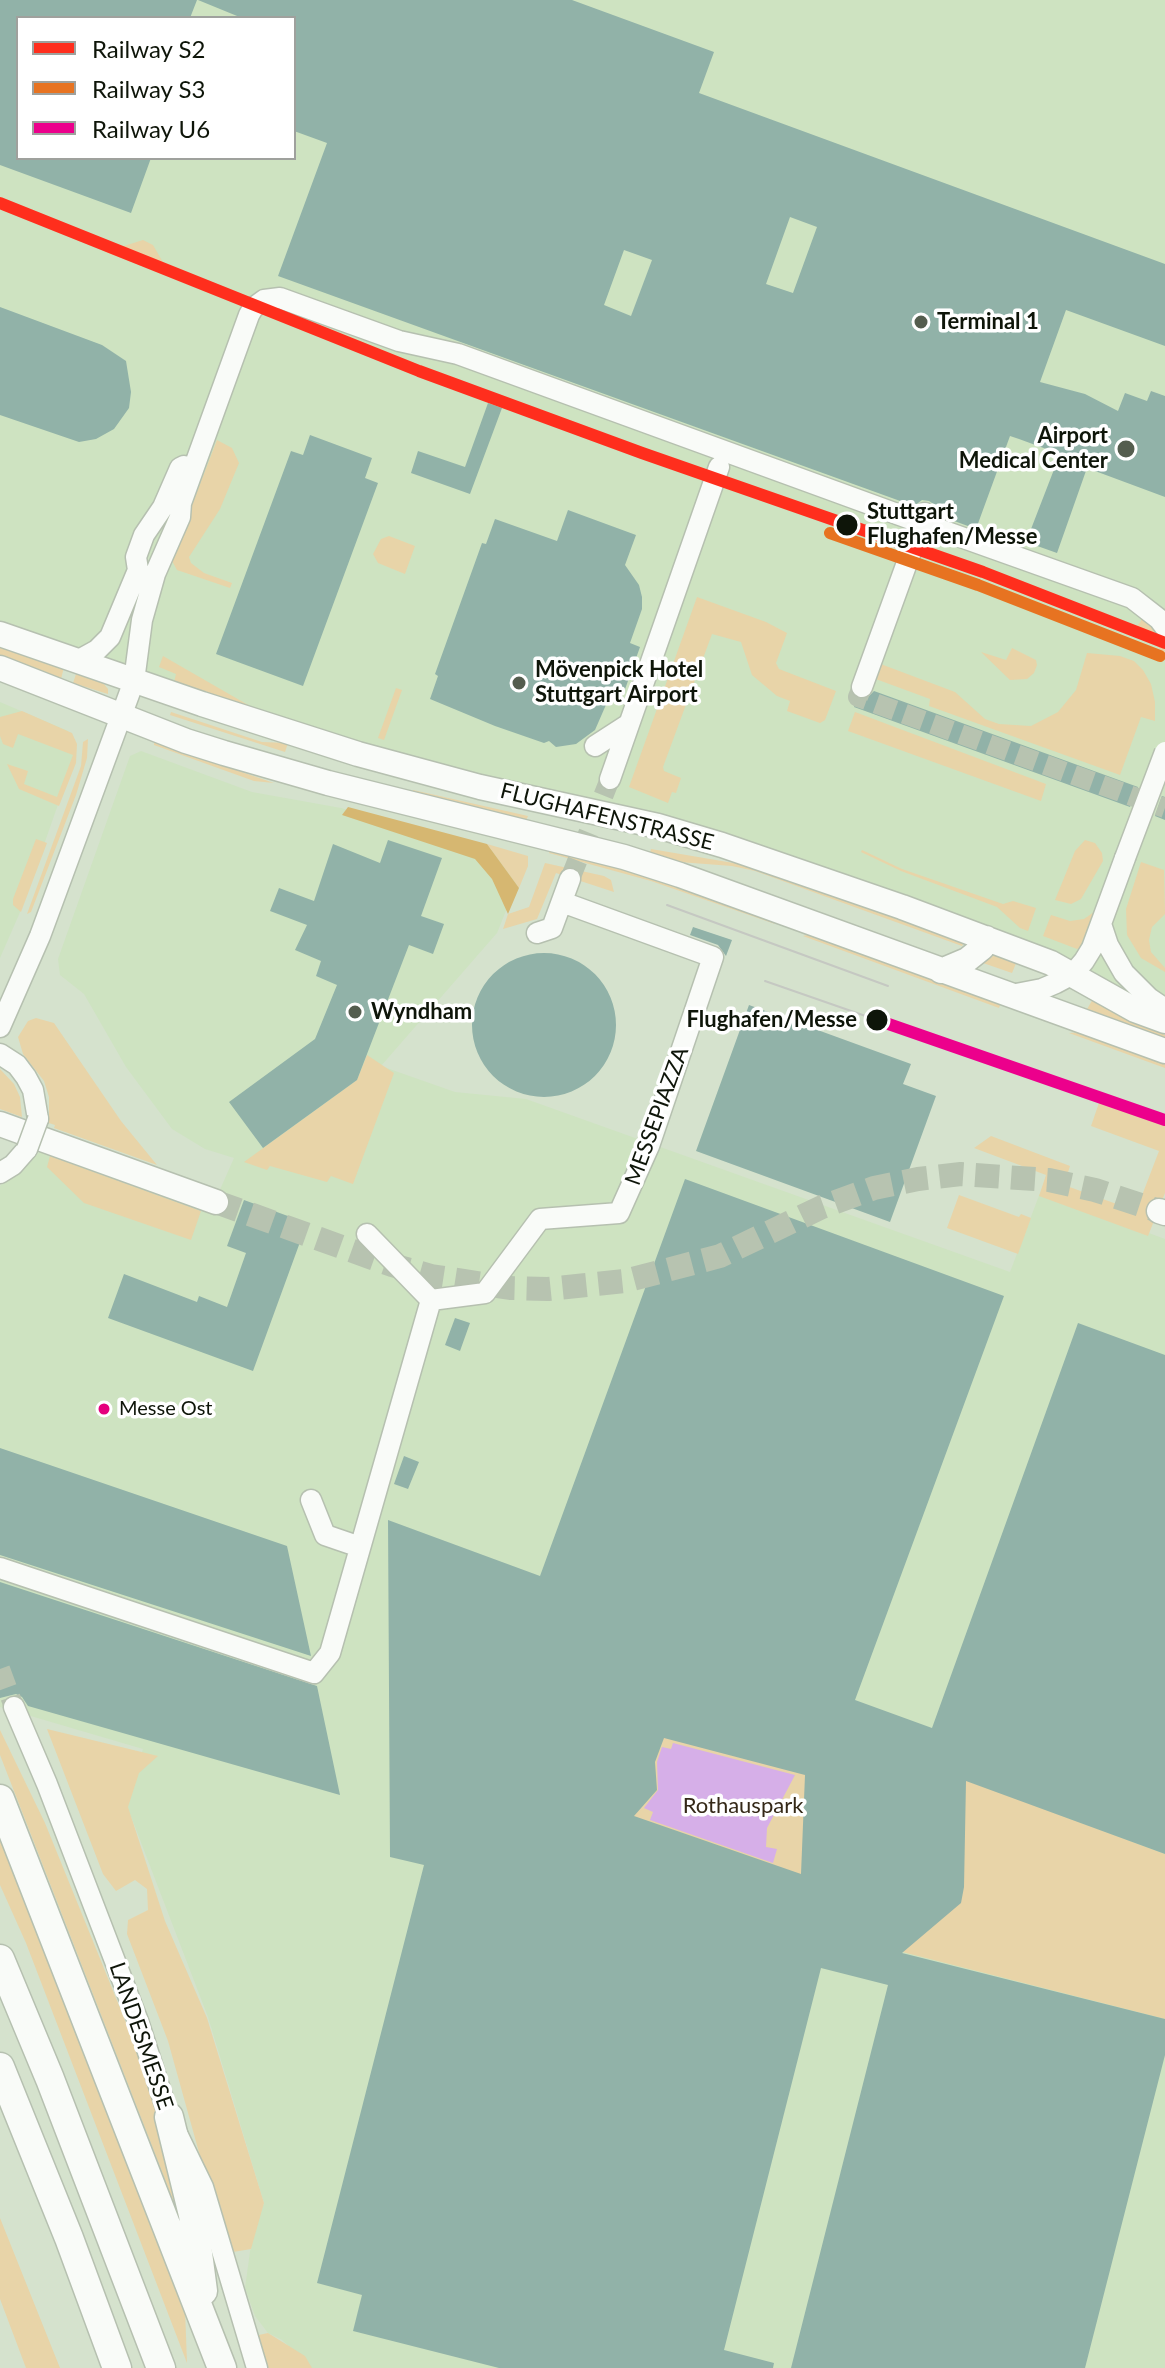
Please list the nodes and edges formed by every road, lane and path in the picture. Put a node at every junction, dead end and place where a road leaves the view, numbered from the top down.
1 (196, 461) junction
2 (719, 467) dead end
3 (925, 513) dead end
4 (148, 568) junction
5 (1132, 598) junction
6 (1165, 606) edge
7 (1165, 627) edge
8 (0, 634) edge
9 (77, 661) junction
10 (0, 668) edge
11 (134, 681) junction
12 (862, 687) dead end
13 (122, 716) junction
14 (629, 724) junction
15 (595, 746) dead end
16 (1165, 752) edge
17 (610, 779) tunnel mouth
18 (570, 879) tunnel mouth
19 (562, 902) junction
20 (1101, 924) junction
21 (537, 933) dead end
22 (986, 938) junction
23 (941, 971) junction
24 (1073, 974) junction
25 (1011, 995) junction
26 (1165, 1009) edge
27 (1165, 1021) edge
28 (0, 1027) edge
29 (1165, 1051) edge
30 (0, 1054) edge
31 (0, 1124) edge
32 (0, 1173) edge
33 (216, 1202) tunnel mouth
34 (367, 1234) dead end
35 (431, 1300) junction
36 (311, 1500) dead end
37 (360, 1547) junction
38 (0, 1568) edge
39 (14, 1707) tunnel mouth
40 (0, 1799) edge
41 (0, 1959) edge
42 (0, 2067) edge
43 (169, 2117) junction
44 (207, 2328) junction
45 (117, 2368) edge
46 (161, 2368) edge
47 (222, 2368) edge
48 (257, 2368) edge

1 - 4 street
1 - 4 street
1 - 5 street, bridge
2 - 14 street
3 - 12 street
4 - 9 street
4 - 11 street
5 - 6 street
5 - 7 street
8 - 9 main road, FLUGHAFENSTRASSE
9 - 11 main road, FLUGHAFENSTRASSE
10 - 13 main road, FLUGHAFENSTRASSE
11 - 13 street
11 - 22 main road, FLUGHAFENSTRASSE
13 - 23 main road, FLUGHAFENSTRASSE
13 - 28 street
14 - 15 street
14 - 17 street
16 - 20 street, bridge
18 - 19 street
19 - 21 street
19 - 35 street, MESSEPIAZZA
20 - 24 street
20 - 26 street
22 - 23 main road
22 - 24 main road, FLUGHAFENSTRASSE
23 - 25 main road, FLUGHAFENSTRASSE
24 - 25 street
24 - 27 main road, FLUGHAFENSTRASSE
25 - 29 main road, FLUGHAFENSTRASSE
30 - 32 street, bridge
31 - 33 main road
34 - 35 street
35 - 37 street
36 - 37 street
37 - 38 street
39 - 43 street, LANDESMESSE
40 - 44 highway
41 - 46 highway
42 - 45 highway
43 - 44 highway
43 - 48 street, LANDESMESSE
44 - 47 highway

